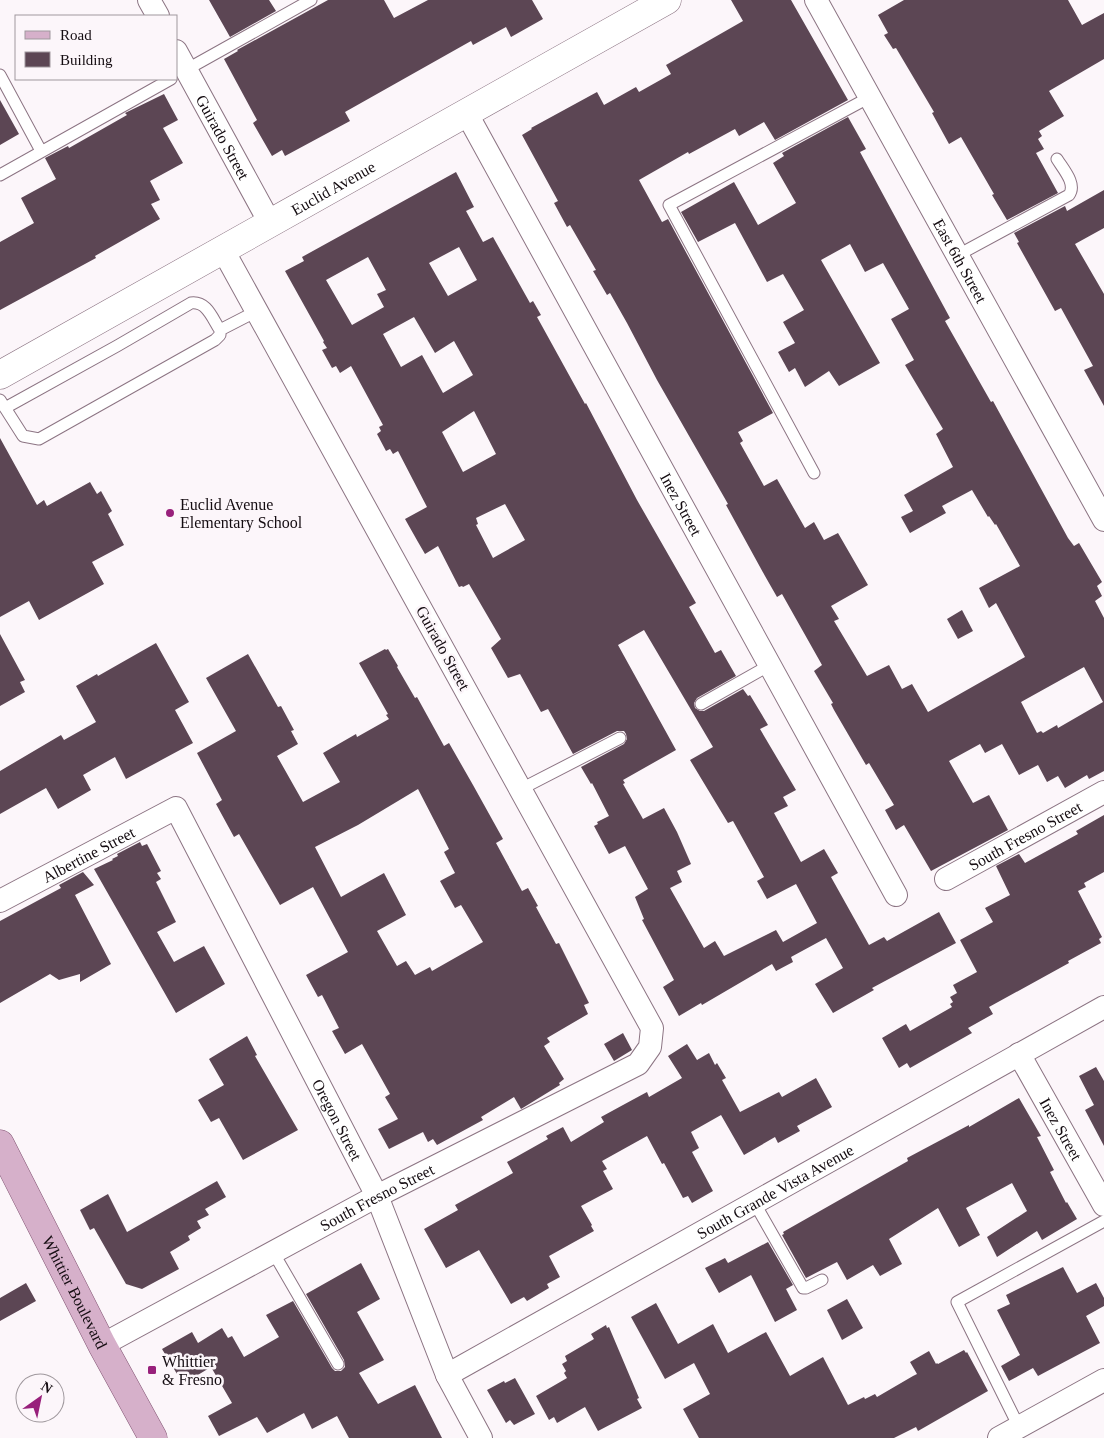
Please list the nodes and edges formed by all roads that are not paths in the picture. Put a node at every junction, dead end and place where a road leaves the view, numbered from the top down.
1 (149, 0) edge
2 (311, 0) edge
3 (667, 0) edge
4 (816, 0) edge
5 (157, 15) edge
6 (178, 68) edge
7 (178, 71) edge
8 (0, 75) edge
9 (159, 80) edge
10 (870, 97) junction
11 (467, 114) junction
12 (41, 151) junction
13 (1058, 159) dead end
14 (0, 175) edge
15 (270, 223) junction
16 (223, 250) junction
17 (958, 255) junction
18 (257, 311) junction
19 (220, 330) junction
20 (0, 375) edge
21 (3, 404) edge
22 (814, 473) dead end
23 (1104, 520) edge
24 (770, 665) junction
25 (701, 704) dead end
26 (620, 738) dead end
27 (521, 789) junction
28 (1104, 792) edge
29 (176, 808) joint
30 (946, 879) dead end
31 (896, 895) dead end
32 (0, 901) edge
33 (1104, 1007) edge
34 (650, 1047) joint
35 (1019, 1054) junction
36 (0, 1144) edge
37 (377, 1196) junction
38 (754, 1202) junction
39 (1104, 1205) edge
40 (1104, 1221) edge
41 (274, 1252) junction
42 (822, 1280) dead end
43 (102, 1345) junction
44 (338, 1364) dead end
45 (447, 1375) junction
46 (1104, 1380) edge
47 (1020, 1427) junction
48 (153, 1438) edge
49 (481, 1438) edge
50 (999, 1438) edge

1 - 5 street
2 - 6 lane
3 - 11 street, Euclid Avenue
4 - 10 street, East 6th Street
7 - 15 street, Guirado Street
8 - 12 lane
9 - 12 lane
10 - 17 street, East 6th Street
10 - 22 lane
11 - 15 street, Euclid Avenue
11 - 24 street, Inez Street
12 - 14 lane
13 - 17 lane
15 - 16 street, Euclid Avenue
16 - 18 street, Guirado Street
16 - 20 street, Euclid Avenue
17 - 23 street, East 6th Street
18 - 19 lane
18 - 27 street, Guirado Street
19 - 21 lane
19 - 21 lane
24 - 25 lane
24 - 31 street, Inez Street
26 - 27 lane
27 - 34 street, Guirado Street
28 - 30 street, South Fresno Street
29 - 32 street, Albertine Street
29 - 37 street, Oregon Street
33 - 35 street, South Grande Vista Avenue
34 - 37 street, South Fresno Street
35 - 38 street, South Grande Vista Avenue
35 - 39 street, Inez Street
36 - 43 main road, Whittier Boulevard
37 - 41 street, South Fresno Street
37 - 45 street, Oregon Street
38 - 42 lane
38 - 45 street, South Grande Vista Avenue
40 - 47 lane
41 - 43 street, South Fresno Street
41 - 44 lane
43 - 48 main road, Whittier Boulevard
45 - 49 street, Oregon Street
46 - 47 street
47 - 50 street

